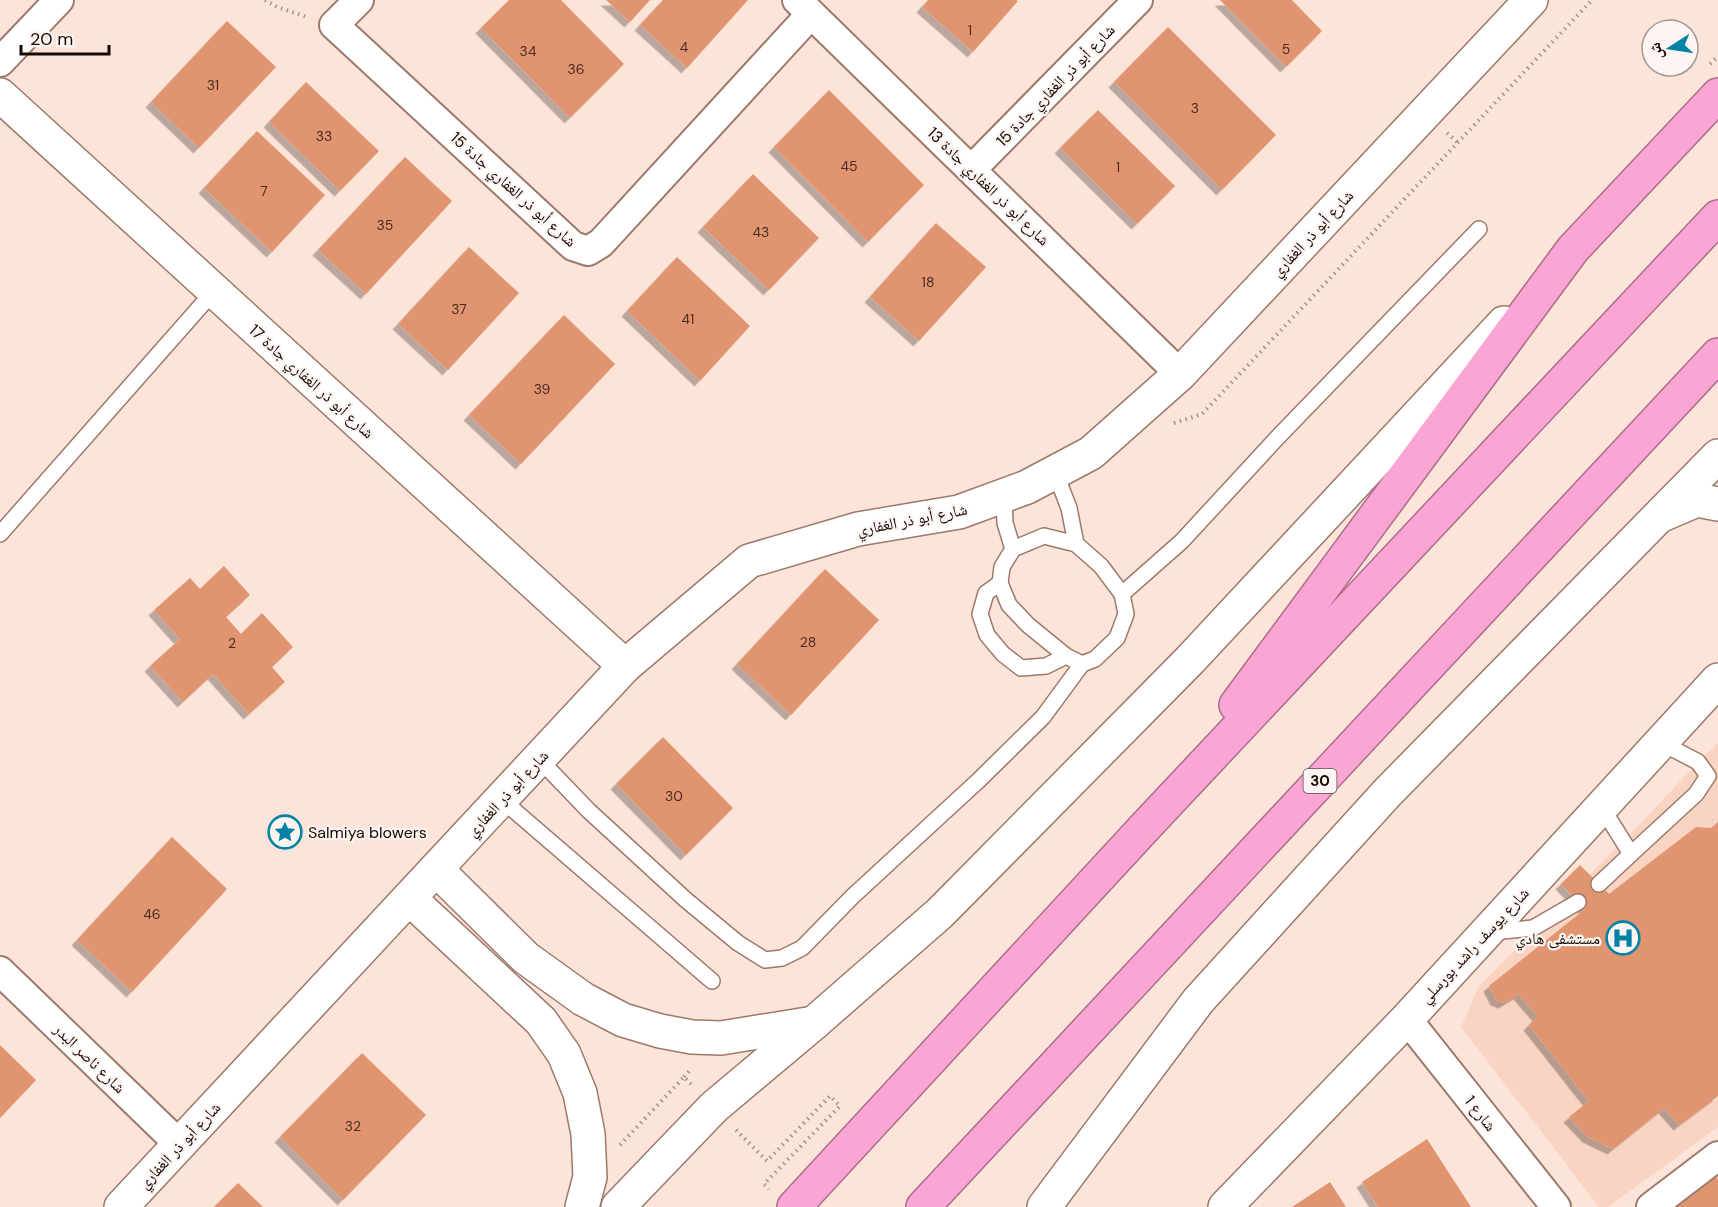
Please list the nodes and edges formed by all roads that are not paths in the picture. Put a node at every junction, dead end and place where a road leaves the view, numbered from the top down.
1 (59, 0) edge
2 (359, 0) edge
3 (1138, 0) edge
4 (1531, 0) edge
5 (804, 7) edge
6 (0, 62) edge
7 (0, 95) edge
8 (1718, 95) edge
9 (972, 169) junction
10 (1718, 217) edge
11 (1479, 229) dead end
12 (1573, 249) junction
13 (214, 291) junction
14 (1718, 355) edge
15 (1180, 374) junction
16 (1718, 456) edge
17 (1055, 472) junction
18 (1004, 495) junction
19 (1718, 504) edge
20 (1657, 517) junction
21 (0, 534) edge
22 (1076, 544) junction
23 (1013, 549) junction
24 (1000, 583) junction
25 (1122, 594) junction
26 (1066, 656) junction
27 (1082, 664) junction
28 (625, 666) junction
29 (1718, 680) edge
30 (1660, 742) junction
31 (539, 759) junction
32 (501, 799) junction
33 (1601, 806) junction
34 (1145, 827) junction
35 (1631, 854) junction
36 (436, 869) junction
37 (1599, 884) dead end
38 (409, 898) junction
39 (1578, 903) dead end
40 (1486, 932) junction
41 (0, 971) edge
42 (712, 981) dead end
43 (1407, 1018) junction
44 (814, 1023) junction
45 (179, 1144) junction
46 (1718, 1156) edge
47 (586, 1192) edge
48 (121, 1207) edge
49 (618, 1207) edge
50 (794, 1207) edge
51 (923, 1207) edge
52 (1044, 1207) edge
53 (1225, 1207) edge
54 (1556, 1207) edge
55 (1651, 1207) edge

1 - 6 street
2 - 5 street, شارع أبو ذر الغفاري جادة 15
3 - 9 street, شارع أبو ذر الغفاري جادة 15
4 - 15 street, شارع أبو ذر الغفاري
5 - 9 street, شارع أبو ذر الغفاري جادة 13
7 - 13 street, شارع أبو ذر الغفاري جادة 17
8 - 12 highway
9 - 15 street, شارع أبو ذر الغفاري جادة 13
10 - 34 highway
11 - 25 lane
12 - 34 highway
12 - 44 street
13 - 21 lane
13 - 28 street, شارع أبو ذر الغفاري جادة 17
14 - 51 highway, 30
15 - 17 street, شارع أبو ذر الغفاري
16 - 20 street
17 - 18 street, شارع أبو ذر الغفاري
17 - 22 lane
18 - 23 lane
18 - 28 street, شارع أبو ذر الغفاري
19 - 20 street
20 - 52 street
22 - 23 lane
22 - 25 lane
23 - 24 lane
24 - 26 lane
24 - 26 lane
25 - 27 lane
26 - 27 lane
27 - 31 lane
28 - 31 street, شارع أبو ذر الغفاري
29 - 30 street, شارع يوسف راشد بورسلي
30 - 33 street, شارع يوسف راشد بورسلي
30 - 35 lane
31 - 32 street, شارع أبو ذر الغفاري
32 - 36 street, شارع أبو ذر الغفاري
32 - 42 lane
33 - 35 lane
33 - 40 street, شارع يوسف راشد بورسلي
34 - 50 highway
35 - 37 lane
36 - 38 street, شارع أبو ذر الغفاري
36 - 44 street
38 - 45 street, شارع أبو ذر الغفاري
38 - 47 street
39 - 40 lane
40 - 43 street, شارع يوسف راشد بورسلي
41 - 45 street, شارع ناصر البدر
43 - 53 street, شارع يوسف راشد بورسلي
43 - 54 street, شارع 1
44 - 49 street
45 - 48 street, شارع أبو ذر الغفاري
46 - 55 street

